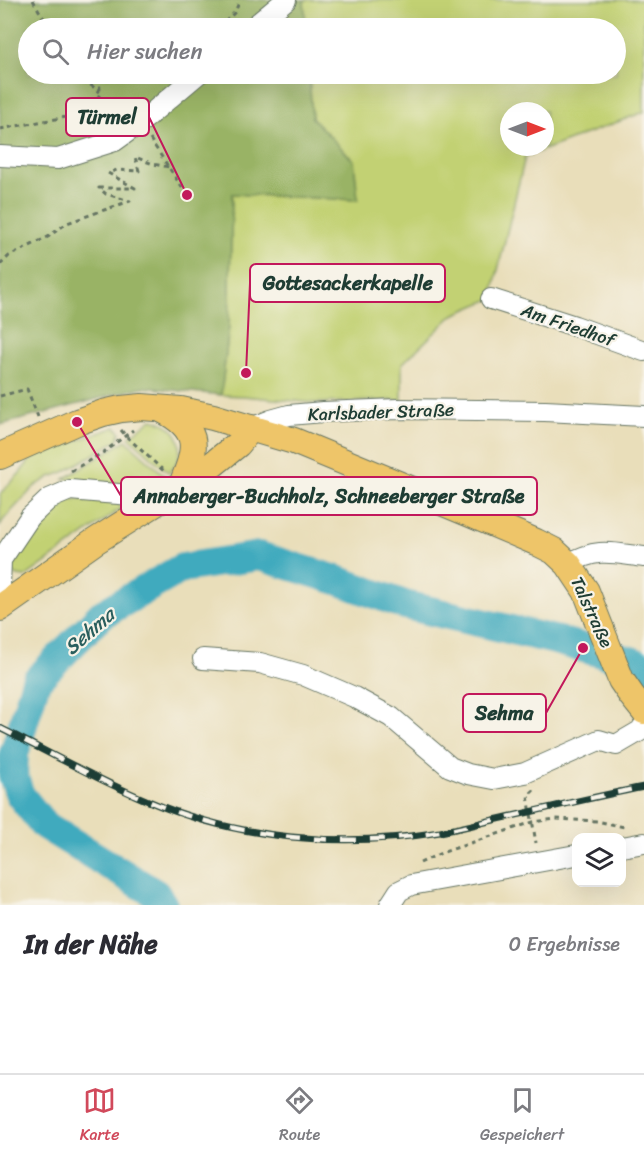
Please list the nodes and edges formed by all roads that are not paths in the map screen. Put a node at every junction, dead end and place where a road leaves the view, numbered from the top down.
1 (286, 0) edge
2 (264, 18) edge
3 (186, 84) edge
4 (0, 156) edge
5 (491, 299) dead end
6 (644, 351) edge
7 (159, 408) junction
8 (644, 416) edge
9 (251, 428) junction
10 (0, 456) edge
11 (181, 487) junction
12 (149, 507) junction
13 (644, 557) edge
14 (568, 564) junction
15 (1, 598) edge
16 (203, 658) dead end
17 (644, 711) edge
18 (644, 725) edge
19 (626, 838) edge
20 (644, 843) edge
21 (572, 856) edge
22 (390, 905) edge

1 - 2 street
3 - 4 street
5 - 6 street, Am Friedhof
7 - 9 main road, Talstraße
7 - 10 main road, Talstraße
7 - 11 main road
8 - 9 street, Karlsbader Straße
9 - 11 main road, Karlsbader Straße
9 - 14 main road, Talstraße
11 - 12 main road, Karlsbader Straße
12 - 15 main road, Karlsbader Straße
12 - 15 street, Karlsbader Straße
13 - 14 street
14 - 17 main road, Talstraße
16 - 18 street
19 - 20 street
21 - 22 street

